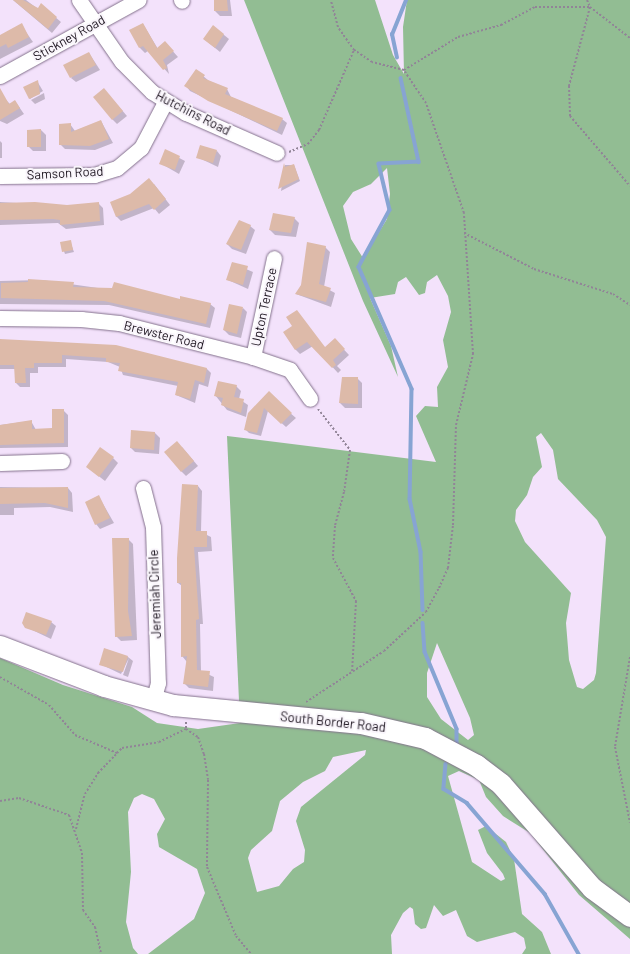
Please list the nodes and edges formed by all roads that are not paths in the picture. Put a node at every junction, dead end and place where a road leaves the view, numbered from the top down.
1 (79, 0) edge
2 (138, 0) edge
3 (97, 22) junction
4 (0, 76) edge
5 (165, 102) junction
6 (277, 153) road end
7 (0, 176) edge
8 (274, 258) dead end
9 (0, 318) edge
10 (253, 357) junction
11 (310, 399) road end
12 (62, 461) dead end
13 (0, 463) edge
14 (143, 488) dead end
15 (0, 646) edge
16 (153, 700) junction
17 (630, 916) edge

1 - 3 street, Hutchins Road
2 - 3 street, Stickney Road
3 - 4 street, Stickney Road
3 - 5 street, Hutchins Road
5 - 6 street, Hutchins Road
5 - 7 street, Samson Road
8 - 10 street, Upton Terrace
9 - 10 street, Brewster Road
10 - 11 street, Brewster Road
12 - 13 street
14 - 16 street, Jeremiah Circle
15 - 16 main road, South Border Road
16 - 17 main road, South Border Road

